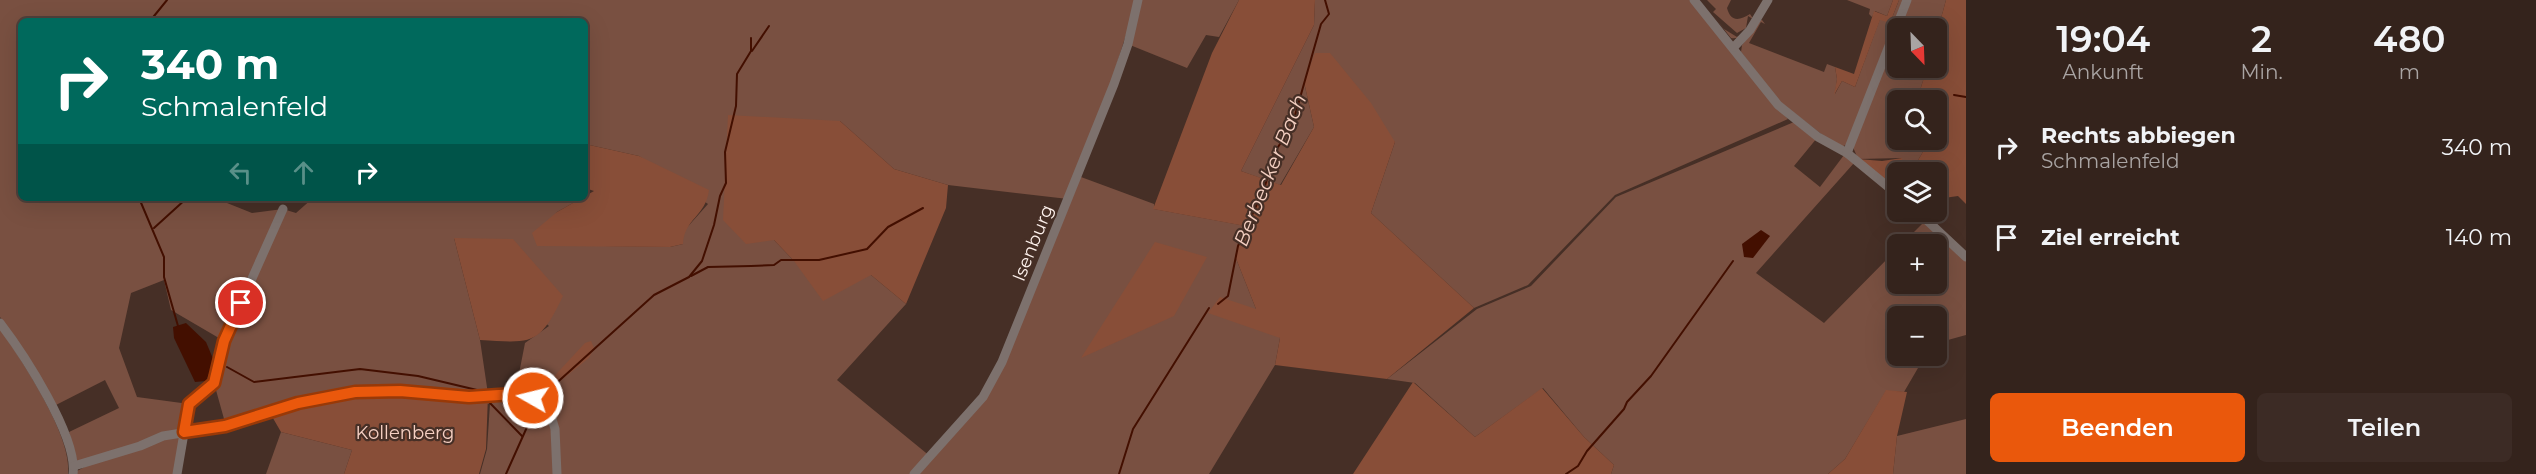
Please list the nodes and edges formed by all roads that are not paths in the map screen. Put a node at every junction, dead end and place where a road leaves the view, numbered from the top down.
1 (1138, 0) edge
2 (1694, 0) edge
3 (1768, 0) edge
4 (1907, 0) edge
5 (1734, 47) junction
6 (1847, 153) junction
7 (1887, 186) edge
8 (283, 209) dead end
9 (1929, 222) edge
10 (1966, 257) edge
11 (0, 323) edge
12 (184, 432) junction
13 (74, 470) edge
14 (177, 474) edge
15 (557, 474) edge
16 (914, 474) edge

1 - 16 street, Isenburg
2 - 5 street
3 - 5 street
4 - 6 street
5 - 6 street
6 - 7 street
8 - 12 street
9 - 10 street
11 - 13 street
12 - 13 street
12 - 14 street
12 - 15 street

